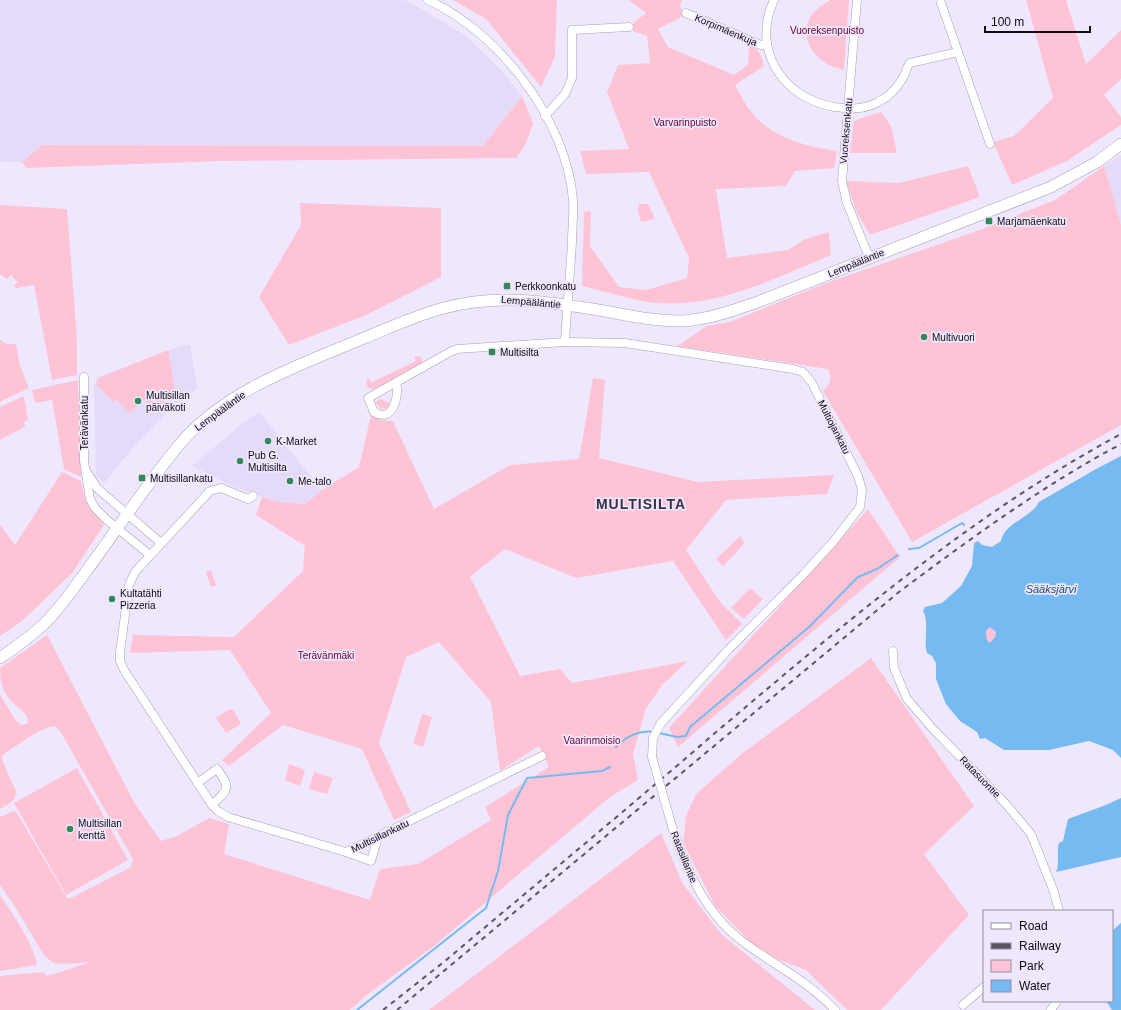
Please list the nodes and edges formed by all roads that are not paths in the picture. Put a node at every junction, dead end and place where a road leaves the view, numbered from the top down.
1 (428, 0) edge
2 (774, 0) edge
3 (857, 0) edge
4 (941, 3) dead end
5 (686, 13) dead end
6 (629, 27) dead end
7 (767, 44) junction
8 (958, 52) junction
9 (848, 109) junction
10 (545, 116) junction
11 (990, 144) dead end
12 (1121, 144) edge
13 (869, 257) junction
14 (568, 305) junction
15 (565, 342) junction
16 (84, 377) dead end
17 (396, 382) dead end
18 (85, 468) junction
19 (253, 496) dead end
20 (128, 514) junction
21 (118, 527) junction
22 (161, 543) junction
23 (150, 555) junction
24 (893, 651) dead end
25 (0, 658) edge
26 (713, 666) joint
27 (542, 756) dead end
28 (197, 783) junction
29 (212, 805) junction
30 (378, 837) junction
31 (346, 852) junction
32 (1059, 910) edge
33 (983, 988) edge
34 (963, 1005) dead end
35 (835, 1010) edge

1 - 10 street
2 - 7 street
3 - 9 street, Vuoreksenkatu
4 - 8 street
5 - 7 street, Korpimäenkuja
6 - 10 street
7 - 9 street
8 - 9 street
8 - 11 street
9 - 13 street, Vuoreksenkatu
10 - 14 street
12 - 13 main road, Lempääläntie
13 - 14 main road, Lempääläntie
14 - 15 street
14 - 20 main road, Lempääläntie
15 - 17 street, Multiojankatu
15 - 26 street, Multiojankatu
16 - 18 street, Terävänkatu
18 - 20 street, Terävänkatu
18 - 21 street, Terävänkatu
19 - 22 street, Multisillankatu
20 - 21 main road, Lempääläntie
20 - 22 street
21 - 23 street
21 - 25 main road, Lempääläntie
22 - 23 street, Multisillankatu
23 - 28 street, Multisillankatu
24 - 32 street, Ratasuontie
26 - 35 street, Ratasillantie, bridge
27 - 30 street, Multisillankatu
28 - 29 street, Multisillankatu
28 - 29 street
29 - 31 street, Multisillankatu
30 - 31 street, Multisillankatu
30 - 31 street
33 - 34 street

